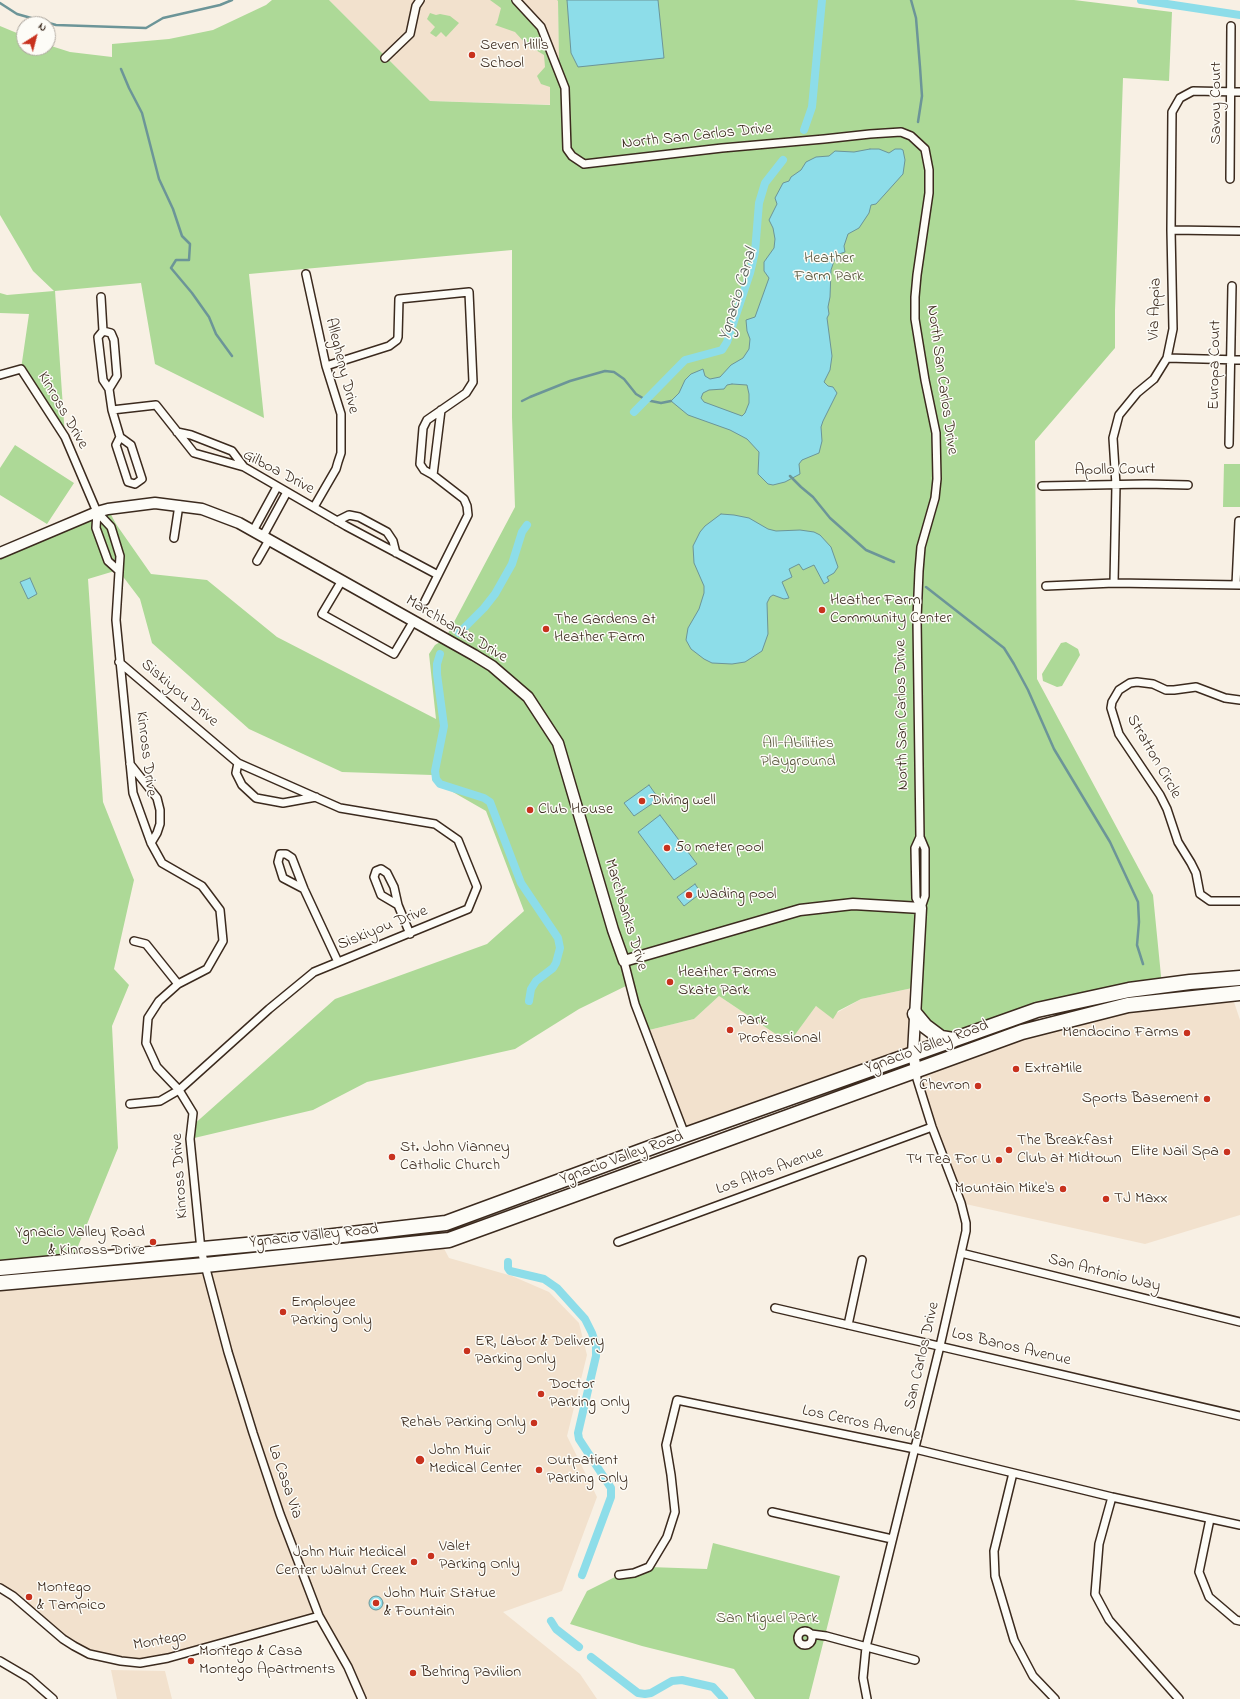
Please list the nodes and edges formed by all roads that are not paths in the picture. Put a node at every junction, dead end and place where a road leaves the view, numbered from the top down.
1 (420, 0) edge
2 (516, 0) edge
3 (1231, 26) dead end
4 (385, 58) dead end
5 (1230, 92) junction
6 (1240, 92) edge
7 (1230, 179) dead end
8 (1171, 230) junction
9 (1240, 232) edge
10 (306, 274) dead end
11 (1232, 286) dead end
12 (101, 297) dead end
13 (103, 332) junction
14 (1167, 358) junction
15 (1230, 360) junction
16 (1240, 360) edge
17 (325, 363) junction
18 (0, 374) edge
19 (109, 389) junction
20 (112, 410) junction
21 (441, 410) junction
22 (177, 432) junction
23 (120, 437) junction
24 (1229, 444) dead end
25 (244, 467) junction
26 (433, 475) junction
27 (1116, 485) junction
28 (277, 486) junction
29 (1042, 486) dead end
30 (1188, 486) dead end
31 (288, 492) junction
32 (179, 505) junction
33 (314, 507) junction
34 (97, 512) junction
35 (337, 521) junction
36 (1240, 521) edge
37 (253, 531) junction
38 (174, 538) dead end
39 (266, 538) junction
40 (0, 553) edge
41 (396, 553) junction
42 (257, 561) dead end
43 (118, 570) junction
44 (438, 575) junction
45 (341, 582) junction
46 (1114, 584) junction
47 (1238, 585) edge
48 (1046, 586) dead end
49 (425, 601) dead end
50 (413, 622) junction
51 (119, 662) junction
52 (1240, 700) edge
53 (130, 764) junction
54 (238, 764) junction
55 (316, 797) junction
56 (151, 843) junction
57 (304, 889) junction
58 (1240, 901) edge
59 (398, 905) junction
60 (921, 908) junction
61 (410, 934) junction
62 (134, 941) dead end
63 (624, 961) junction
64 (338, 962) junction
65 (1240, 978) edge
66 (178, 984) junction
67 (1125, 991) junction
68 (1240, 993) edge
69 (916, 1014) junction
70 (1079, 1016) junction
71 (954, 1040) junction
72 (913, 1054) junction
73 (916, 1070) junction
74 (179, 1090) junction
75 (130, 1104) dead end
76 (932, 1127) junction
77 (685, 1135) junction
78 (618, 1242) dead end
79 (201, 1250) junction
80 (961, 1253) junction
81 (862, 1260) dead end
82 (205, 1265) junction
83 (0, 1268) edge
84 (0, 1283) edge
85 (775, 1308) dead end
86 (1240, 1322) edge
87 (848, 1325) junction
88 (940, 1346) junction
89 (1240, 1416) edge
90 (915, 1449) junction
91 (1013, 1473) junction
92 (1112, 1497) junction
93 (772, 1512) dead end
94 (1210, 1519) junction
95 (1240, 1525) edge
96 (892, 1539) junction
97 (619, 1575) dead end
98 (0, 1588) edge
99 (318, 1616) junction
100 (1240, 1621) edge
101 (811, 1634) dead end
102 (866, 1647) junction
103 (915, 1660) dead end
104 (0, 1661) edge
105 (53, 1699) edge
106 (362, 1699) edge
107 (867, 1699) edge
108 (1055, 1699) edge
109 (1179, 1699) edge

1 - 4 street
2 - 60 street, North San Carlos Drive
3 - 5 street, Savoy Court
5 - 6 street, Via Appia
5 - 7 street, Savoy Court
5 - 8 street, Via Appia
8 - 9 street
8 - 14 street, Via Appia
10 - 17 street, Allegheny Drive
11 - 15 street, Europa Court
12 - 13 street
13 - 19 street
13 - 19 street
14 - 15 street
14 - 27 street, Via Appia
15 - 16 street
15 - 24 street, Europa Court
17 - 21 street
17 - 33 street, Allegheny Drive
18 - 34 street, Kinross Drive
19 - 20 street
20 - 22 street, Gilboa Drive
20 - 23 street
21 - 26 street
21 - 26 street
22 - 25 street
22 - 25 street, Gilboa Drive
23 - 23 street
25 - 28 street, Gilboa Drive
26 - 44 street
27 - 29 street, Apollo Court
27 - 30 street, Apollo Court
27 - 46 street, Via Appia
28 - 31 street, Gilboa Drive
28 - 37 street
31 - 33 street, Gilboa Drive
31 - 39 street
32 - 34 street, Marchbanks Drive
32 - 37 street, Marchbanks Drive
32 - 38 street
33 - 35 street, Gilboa Drive
34 - 40 street, Marchbanks Drive
34 - 43 street, Kinross Drive
34 - 43 street, Kinross Drive
35 - 41 street, Gilboa Drive
35 - 41 street
36 - 47 street
37 - 39 street, Marchbanks Drive
39 - 42 street
39 - 45 street, Marchbanks Drive
41 - 44 street, Gilboa Drive
43 - 51 street, Kinross Drive
44 - 49 street
45 - 50 street, Marchbanks Drive
45 - 50 street
46 - 47 street
46 - 48 street
50 - 63 street, Marchbanks Drive
51 - 53 street, Kinross Drive
51 - 54 street, Siskiyou Drive
52 - 58 street, Stratton Circle
53 - 56 street, Kinross Drive
53 - 56 street
54 - 55 street, Siskiyou Drive
54 - 55 street
55 - 61 street, Siskiyou Drive
56 - 66 street, Kinross Drive
57 - 57 street
57 - 64 street
59 - 59 street
59 - 61 street
60 - 63 street
60 - 69 street, North San Carlos Drive
61 - 64 street, Siskiyou Drive
62 - 66 street
63 - 77 street, Marchbanks Drive
64 - 74 street, Siskiyou Drive
65 - 67 highway, Ygnacio Valley Road
66 - 74 street, Kinross Drive
67 - 70 highway
67 - 71 highway, Ygnacio Valley Road
68 - 70 highway, Ygnacio Valley Road
69 - 71 highway
69 - 72 street, North San Carlos Drive
70 - 73 highway, Ygnacio Valley Road
71 - 72 highway, Ygnacio Valley Road
72 - 73 street, North San Carlos Drive
72 - 77 highway, Ygnacio Valley Road
73 - 76 street, San Carlos Drive
73 - 82 highway, Ygnacio Valley Road
74 - 75 street, Siskiyou Drive
74 - 79 street, Kinross Drive
76 - 78 street, Los Altos Avenue
76 - 80 street, San Carlos Drive
77 - 79 highway, Ygnacio Valley Road
79 - 82 street, Kinross Drive
79 - 83 highway, Ygnacio Valley Road
80 - 86 street, San Antonio Way
80 - 88 street, San Carlos Drive
81 - 87 street
82 - 84 highway, Ygnacio Valley Road
82 - 99 street, La Casa Via
85 - 87 street, Los Banos Avenue
87 - 88 street, Los Banos Avenue
88 - 89 street, Los Banos Avenue
88 - 90 street, San Carlos Drive
90 - 91 street, Los Cerros Avenue
90 - 96 street, San Carlos Drive
90 - 97 street, Los Cerros Avenue
91 - 92 street, Los Cerros Avenue
91 - 108 street
92 - 94 street, Los Cerros Avenue
92 - 109 street
93 - 96 street
94 - 95 street, Los Cerros Avenue
94 - 100 street
96 - 102 street, San Carlos Drive
98 - 99 street, Montego
99 - 106 street, La Casa Via
101 - 102 street
102 - 103 street
102 - 107 street, San Carlos Drive
104 - 105 street

